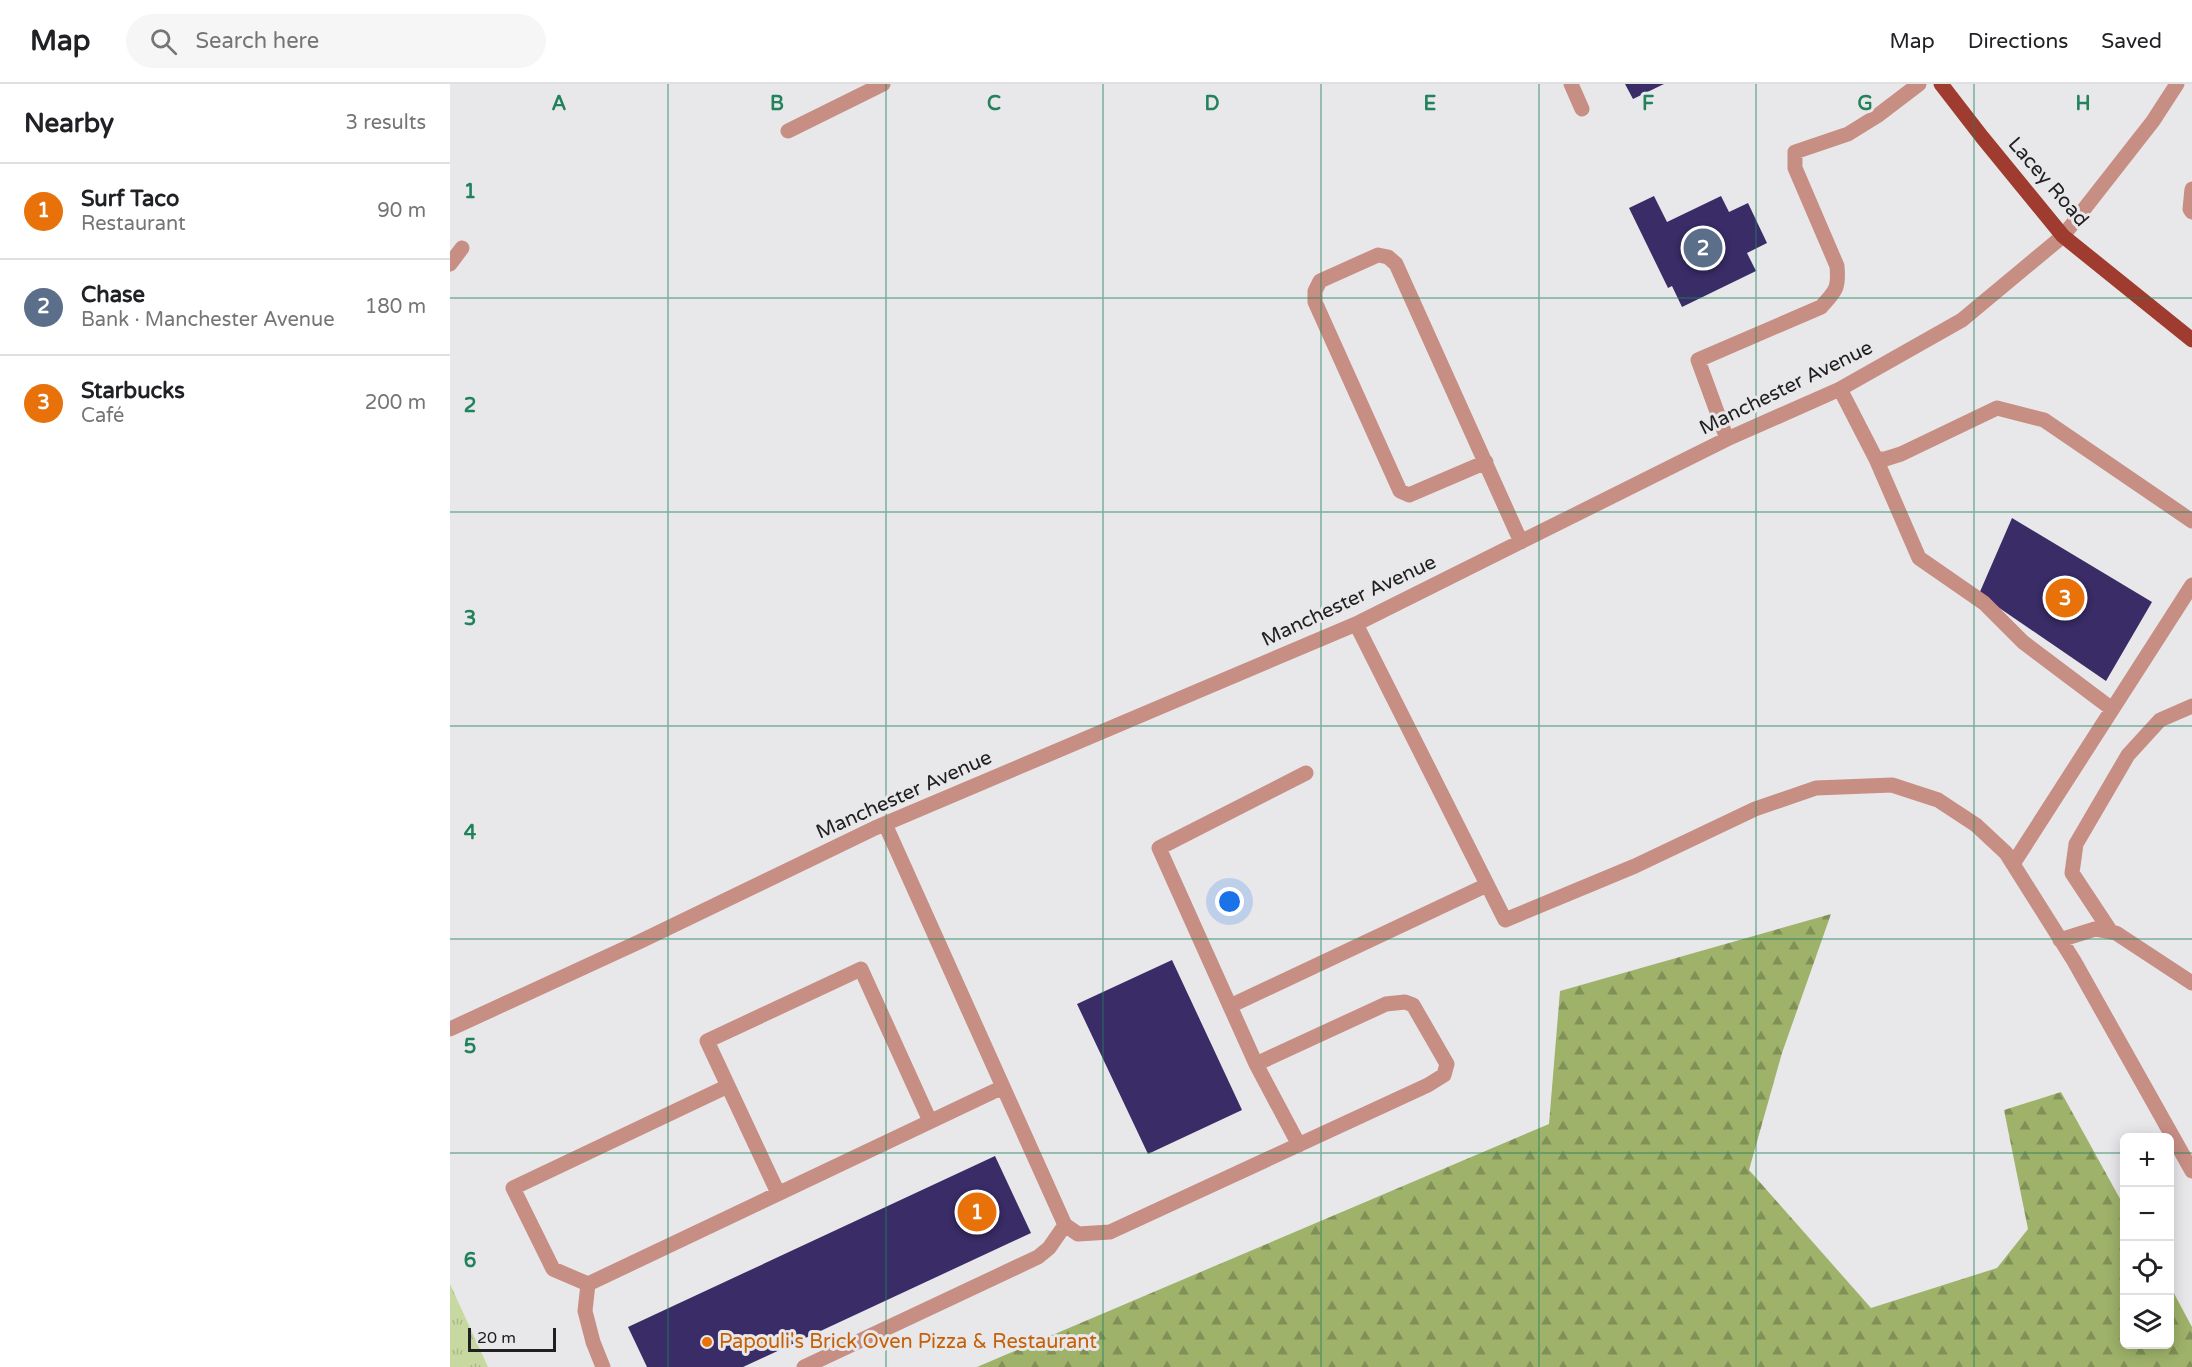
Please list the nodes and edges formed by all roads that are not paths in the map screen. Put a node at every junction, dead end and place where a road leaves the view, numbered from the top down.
1 (884, 84) edge
2 (1571, 84) edge
3 (1919, 84) edge
4 (1941, 84) edge
5 (2178, 84) edge
6 (1582, 109) dead end
7 (788, 131) dead end
8 (2192, 189) edge
9 (2192, 212) edge
10 (2063, 236) junction
11 (462, 248) dead end
12 (450, 264) edge
13 (2192, 340) edge
14 (1840, 389) junction
15 (1727, 440) junction
16 (1875, 459) junction
17 (1486, 462) junction
18 (2192, 521) edge
19 (1521, 542) junction
20 (2192, 585) edge
21 (1356, 624) junction
22 (2192, 706) edge
23 (2112, 709) junction
24 (1306, 773) dead end
25 (885, 824) junction
26 (2013, 864) junction
27 (1487, 885) junction
28 (2111, 932) junction
29 (2060, 940) junction
30 (2192, 983) edge
31 (1230, 1006) junction
32 (450, 1029) edge
33 (1256, 1064) junction
34 (728, 1086) junction
35 (1003, 1087) junction
36 (930, 1121) junction
37 (1299, 1145) junction
38 (2188, 1156) edge
39 (2192, 1172) edge
40 (778, 1193) junction
41 (1065, 1225) junction
42 (588, 1284) junction
43 (603, 1367) edge
44 (804, 1367) edge

1 - 7 street
2 - 6 street
3 - 15 street
4 - 10 main road, Lacey Road
5 - 10 street, Manchester Avenue
8 - 9 street
10 - 13 main road, Lacey Road
10 - 14 street, Manchester Avenue
11 - 12 street
14 - 15 street, Manchester Avenue
14 - 16 street
15 - 19 street, Manchester Avenue
16 - 18 street
16 - 23 street
17 - 17 street
17 - 19 street
19 - 21 street, Manchester Avenue
20 - 23 street
21 - 25 street, Manchester Avenue
21 - 27 street
22 - 28 street
23 - 26 street
24 - 31 street
25 - 32 street, Manchester Avenue
25 - 35 street
26 - 27 street
26 - 29 street
27 - 31 street
28 - 29 street
28 - 30 street
29 - 38 street
31 - 33 street
33 - 37 street
33 - 37 street
34 - 36 street
34 - 40 street
34 - 42 street
35 - 36 street
35 - 41 street
36 - 40 street
37 - 41 street
38 - 39 street
40 - 42 street
41 - 44 street
42 - 43 street

